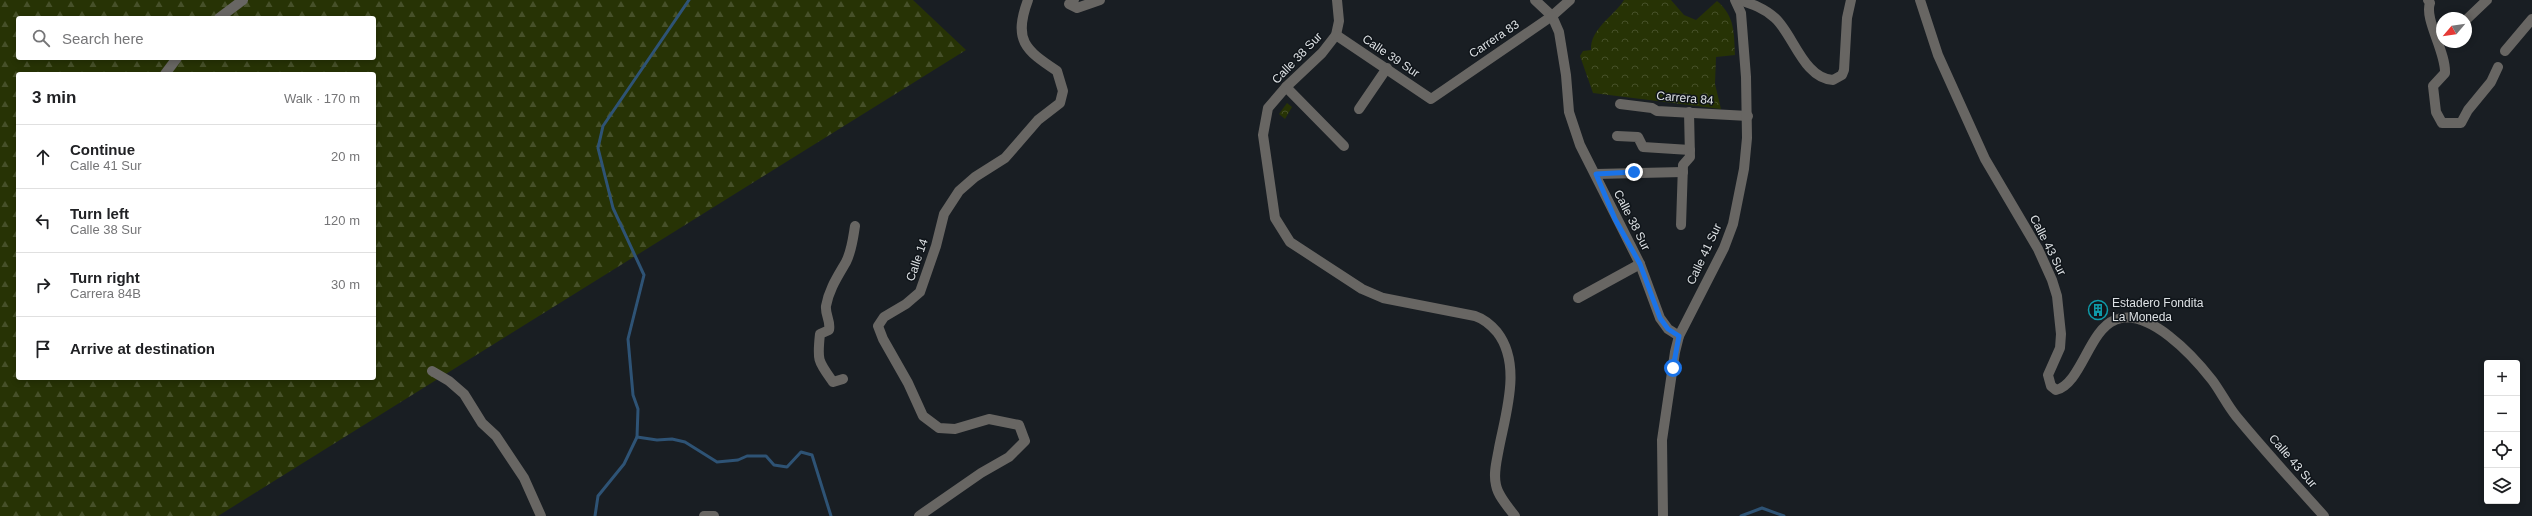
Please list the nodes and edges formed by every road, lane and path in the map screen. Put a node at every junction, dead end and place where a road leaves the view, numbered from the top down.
1 (243, 0) edge
2 (1028, 0) edge
3 (1074, 0) edge
4 (1100, 0) edge
5 (1337, 0) edge
6 (1535, 0) edge
7 (1570, 0) edge
8 (1735, 0) edge
9 (1739, 0) edge
10 (1851, 0) edge
11 (1920, 0) edge
12 (2428, 0) edge
13 (2487, 0) edge
14 (2472, 14) edge
15 (223, 16) edge
16 (1552, 16) junction
17 (2532, 19) edge
18 (1336, 35) junction
19 (2505, 51) dead end
20 (176, 60) edge
21 (2498, 67) dead end
22 (1387, 68) junction
23 (166, 72) edge
24 (1286, 87) junction
25 (1431, 99) joint
26 (1620, 104) dead end
27 (1359, 109) dead end
28 (1689, 112) junction
29 (1748, 116) junction
30 (1617, 136) dead end
31 (1344, 146) dead end
32 (1690, 150) junction
33 (1683, 172) junction
34 (1596, 174) junction
35 (1681, 224) dead end
36 (855, 226) dead end
37 (1640, 264) junction
38 (1578, 298) dead end
39 (1679, 336) junction
40 (432, 371) dead end
41 (843, 379) dead end
42 (541, 516) edge
43 (704, 516) edge
44 (714, 516) edge
45 (919, 516) edge
46 (1515, 516) edge
47 (1663, 516) edge
48 (2324, 516) edge

1 - 15 street
2 - 45 street, Calle 14
3 - 4 street
5 - 18 street, Calle 38 Sur
6 - 16 street, Calle 38 Sur
7 - 16 street, Carrera 83
8 - 29 street, Calle 41 Sur
9 - 10 street
11 - 48 street, Calle 43 Sur
12 - 21 street
13 - 14 street
16 - 25 street, Carrera 83
16 - 34 street, Calle 38 Sur
17 - 19 street
18 - 22 street, Calle 39 Sur
18 - 24 street, Calle 38 Sur
20 - 23 street
22 - 25 street, Calle 39 Sur
22 - 27 street
24 - 31 street
24 - 46 street, Calle 38 Sur
26 - 28 street, Carrera 84
28 - 29 street, Carrera 84
28 - 32 street
29 - 39 street, Calle 41 Sur
30 - 32 street
32 - 33 street
33 - 34 street
33 - 35 street
34 - 37 street, Calle 38 Sur
36 - 41 street
37 - 38 street
37 - 39 street, Calle 38 Sur
39 - 47 street, Calle 41 Sur
40 - 42 street
43 - 44 street

